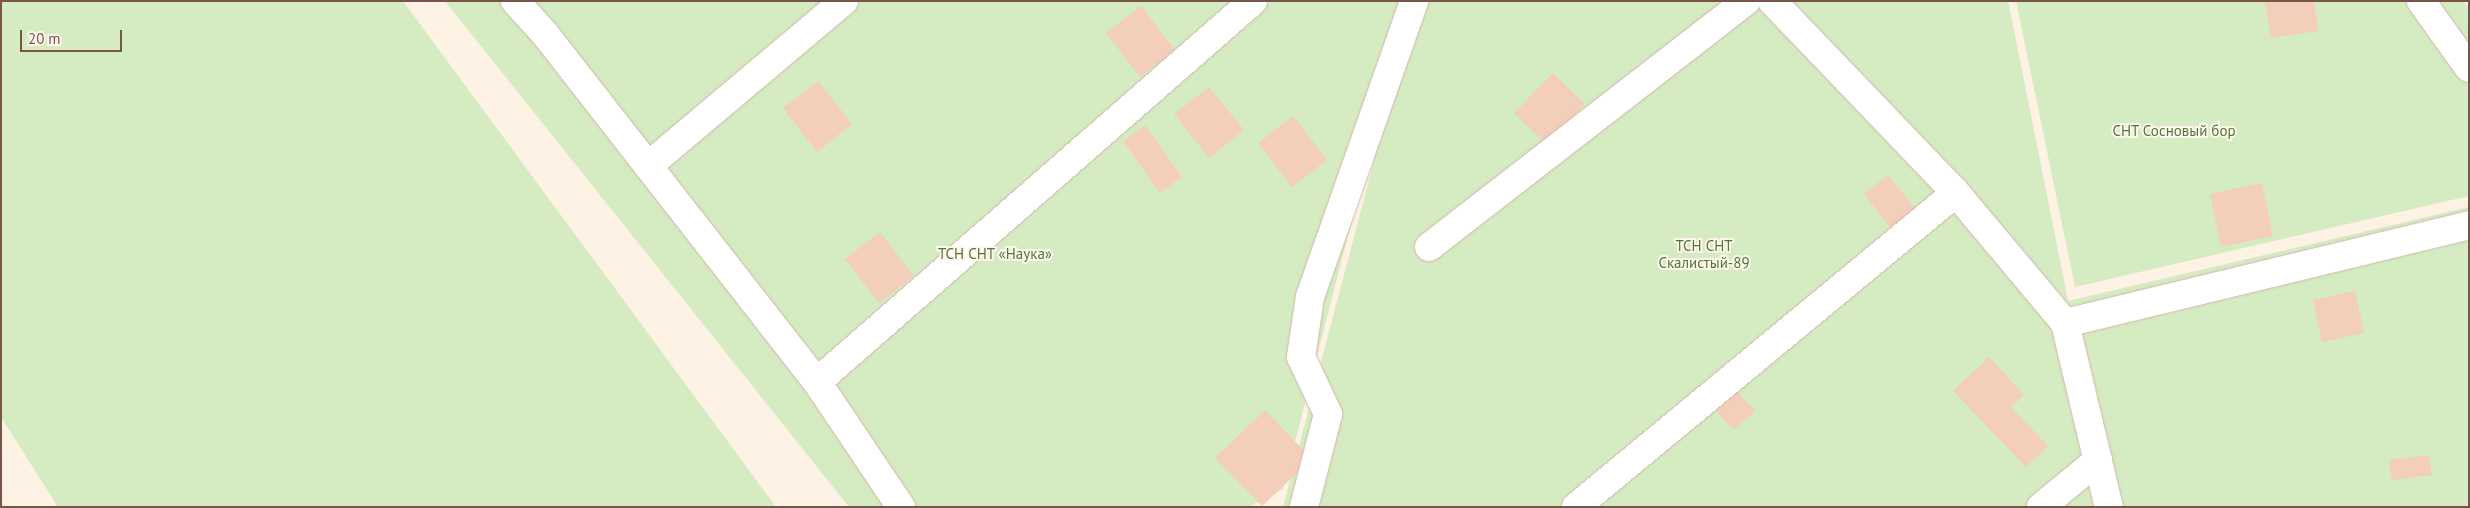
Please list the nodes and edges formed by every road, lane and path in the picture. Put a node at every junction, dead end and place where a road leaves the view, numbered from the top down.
1 (515, 1) edge
2 (844, 1) edge
3 (1253, 1) edge
4 (1414, 1) edge
5 (1746, 1) edge
6 (1772, 1) edge
7 (2421, 1) edge
8 (2469, 68) edge
9 (648, 166) junction
10 (1956, 192) junction
11 (2469, 225) edge
12 (1429, 247) dead end
13 (2065, 323) junction
14 (817, 382) junction
15 (2098, 460) junction
16 (901, 507) edge
17 (1304, 507) edge
18 (1576, 507) edge
19 (2041, 507) edge
20 (2109, 507) edge

1 - 9 street
2 - 9 street
3 - 14 street
4 - 17 street
5 - 12 street
6 - 10 street
7 - 8 street
9 - 14 street
10 - 13 street
10 - 18 street
11 - 13 street
13 - 15 street
14 - 16 street
15 - 19 street
15 - 20 street

